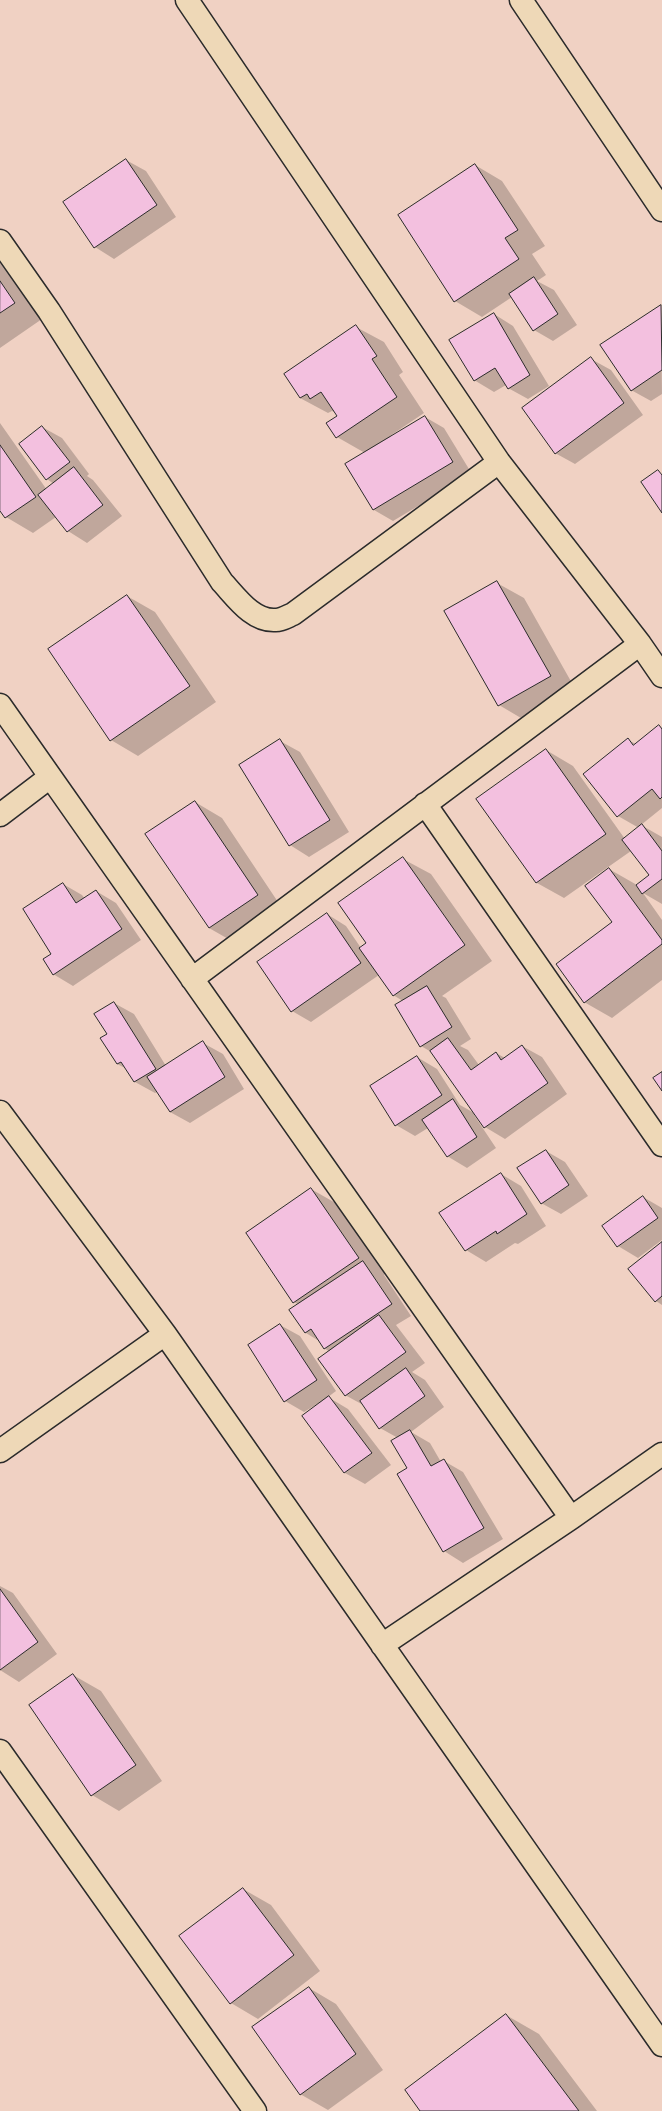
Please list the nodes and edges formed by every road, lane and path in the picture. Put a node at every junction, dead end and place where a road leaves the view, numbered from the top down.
1 (187, 0) edge
2 (521, 0) edge
3 (662, 210) edge
4 (0, 241) edge
5 (499, 462) junction
6 (640, 644) junction
7 (662, 676) edge
8 (0, 705) edge
9 (50, 777) junction
10 (425, 804) junction
11 (0, 814) edge
12 (192, 979) junction
13 (0, 1112) edge
14 (662, 1145) edge
15 (165, 1334) junction
16 (0, 1451) edge
17 (662, 1454) edge
18 (571, 1518) junction
19 (382, 1645) junction
20 (0, 1750) edge
21 (662, 2045) edge
22 (255, 2111) edge

1 - 5 street
2 - 3 street
4 - 5 street
5 - 6 street
6 - 7 street
6 - 10 street
8 - 9 street
9 - 11 street
9 - 12 street
10 - 12 street
10 - 14 street
12 - 18 street
13 - 15 street
15 - 16 street
15 - 19 street
17 - 18 street
18 - 19 street
19 - 21 street
20 - 22 street

